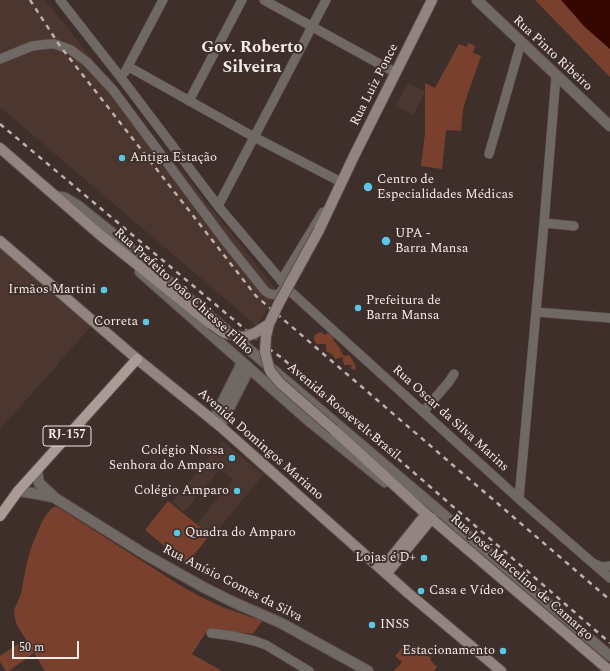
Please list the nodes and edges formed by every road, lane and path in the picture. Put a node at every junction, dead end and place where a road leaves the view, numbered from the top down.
1 (60, 0) edge
2 (164, 0) edge
3 (242, 0) edge
4 (264, 0) edge
5 (326, 0) edge
6 (432, 0) edge
7 (477, 0) edge
8 (312, 26) junction
9 (521, 42) junction
10 (0, 58) edge
11 (128, 67) junction
12 (396, 73) junction
13 (556, 76) junction
14 (122, 79) junction
15 (189, 101) junction
16 (610, 126) edge
17 (254, 137) junction
18 (0, 148) edge
19 (489, 154) dead end
20 (342, 182) junction
21 (54, 196) junction
22 (218, 206) junction
23 (544, 223) junction
24 (574, 226) dead end
25 (99, 234) junction
26 (0, 240) edge
27 (283, 283) junction
28 (536, 312) junction
29 (610, 318) edge
30 (269, 324) junction
31 (137, 359) junction
32 (246, 366) junction
33 (454, 374) dead end
34 (423, 412) junction
35 (217, 423) junction
36 (37, 470) junction
37 (18, 491) junction
38 (55, 498) junction
39 (519, 499) junction
40 (415, 504) junction
41 (0, 516) edge
42 (429, 516) junction
43 (384, 571) junction
44 (608, 572) edge
45 (212, 633) dead end
46 (610, 656) edge
47 (309, 671) edge
48 (368, 671) edge
49 (501, 671) edge
50 (610, 671) edge

1 - 14 street, Rua Oscar da Silva Marins
2 - 11 street
3 - 15 street
4 - 8 street
5 - 8 street
6 - 12 main road, Rua Luiz Ponce
7 - 9 street, Rua Pinto Ribeiro
8 - 12 street
8 - 17 street
9 - 13 street, Rua Pinto Ribeiro
9 - 19 street
10 - 27 street
11 - 14 street
11 - 15 street
12 - 20 main road, Rua Luiz Ponce
13 - 16 street, Rua Pinto Ribeiro
13 - 23 street
14 - 22 street, Rua Oscar da Silva Marins
15 - 17 street
17 - 20 street
17 - 22 street
18 - 21 main road, Rua Prefeito João Chiesse Filho
20 - 27 street, Rua Luiz Ponce
20 - 30 main road, Rua Luiz Ponce, bridge
21 - 25 main road, Rua Prefeito João Chiesse Filho
21 - 46 street, Avenida Roosevelt Brasil
22 - 27 street, Rua Oscar da Silva Marins
23 - 24 street
23 - 28 street
25 - 30 main road, Rua Prefeito João Chiesse Filho, bridge
25 - 32 street, Rua Prefeito João Chiesse Filho
26 - 31 main road, Avenida Domingos Mariano
27 - 34 street, Rua Oscar da Silva Marins
28 - 29 street
28 - 39 street
30 - 40 main road, Rua José Marcelino de Camargo, bridge
31 - 35 main road, Avenida Domingos Mariano
31 - 36 main road, RJ-157
32 - 35 street
32 - 40 street, Rua José Marcelino de Camargo
33 - 34 street
34 - 39 street, Rua Oscar da Silva Marins
35 - 43 main road, Avenida Domingos Mariano
36 - 37 main road, RJ-157
36 - 38 street, Rua Anísio Gomes da Silva
37 - 38 street
37 - 41 main road, RJ-157
38 - 48 street, Rua Anísio Gomes da Silva
39 - 44 street, Rua Oscar da Silva Marins
40 - 42 main road, Rua José Marcelino de Camargo
42 - 43 main road
42 - 50 main road, Rua José Marcelino de Camargo
43 - 49 main road, Avenida Domingos Mariano
45 - 47 street

